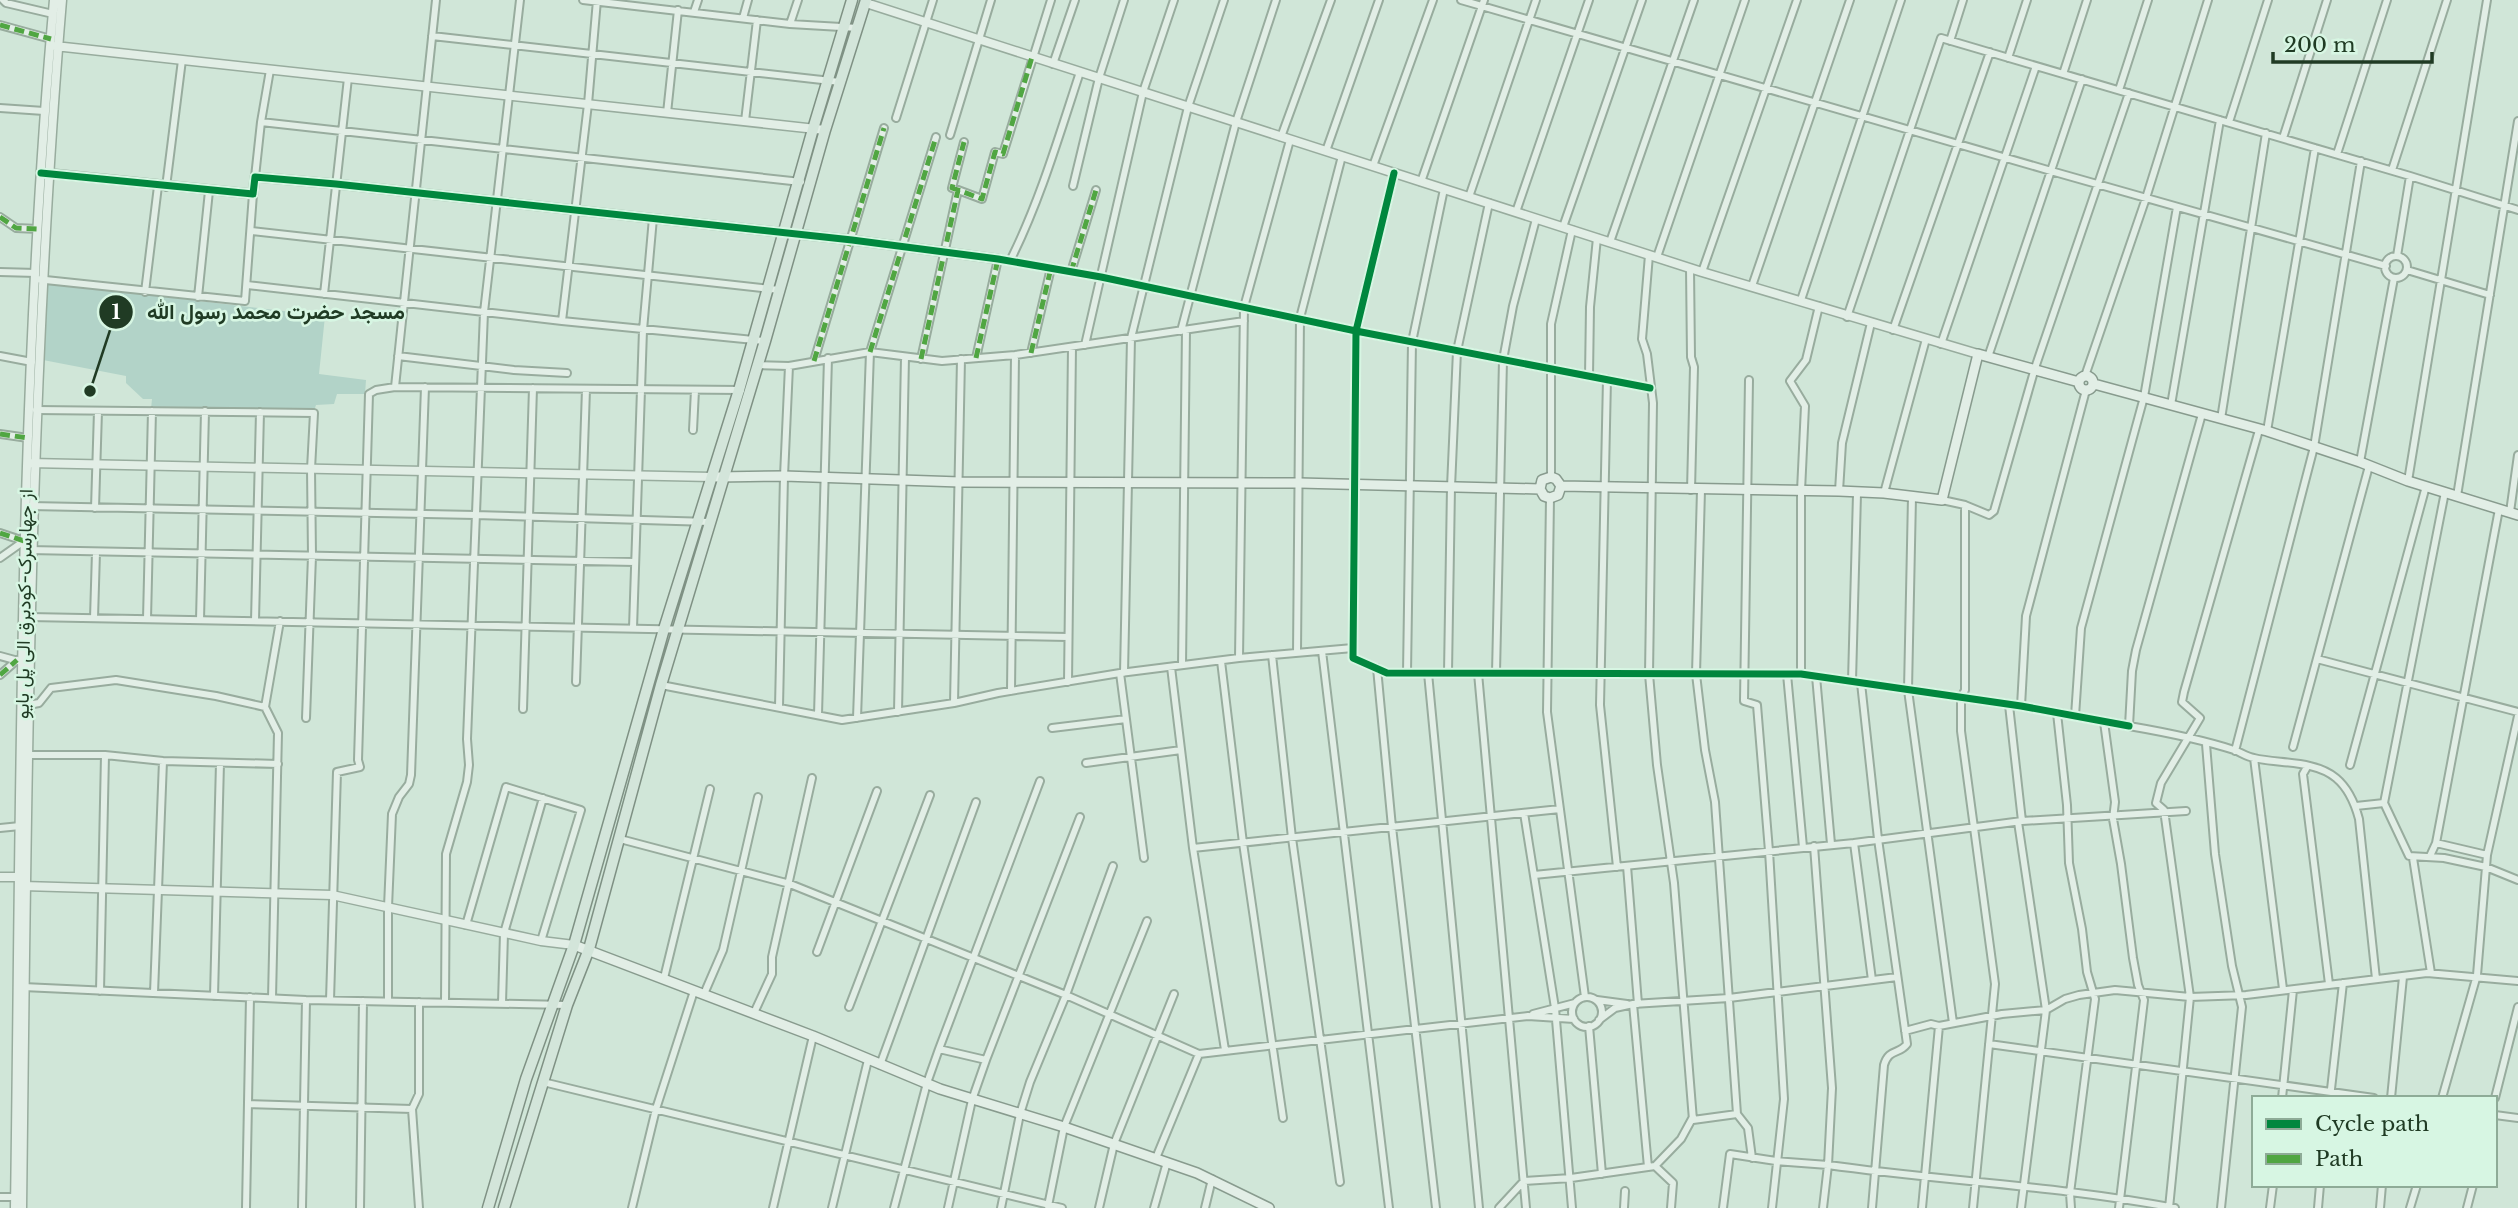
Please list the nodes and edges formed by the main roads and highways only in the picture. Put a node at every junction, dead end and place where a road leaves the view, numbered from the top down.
1 (852, 0) edge
2 (866, 2) edge
3 (759, 340) junction
4 (745, 390) junction
5 (712, 477) junction
6 (724, 478) junction
7 (1561, 486) junction
8 (1540, 489) junction
9 (2514, 514) edge
10 (574, 945) junction
11 (589, 949) junction
12 (1257, 1205) edge
13 (488, 1208) edge
14 (504, 1208) edge
15 (1269, 1208) edge

1 - 3 main road
2 - 3 main road
3 - 4 main road
3 - 4 main road
4 - 5 main road
4 - 6 main road
5 - 6 main road
5 - 10 main road
6 - 8 main road
6 - 11 main road
7 - 8 main road
7 - 8 main road
7 - 9 main road
10 - 11 main road
10 - 13 main road
11 - 12 main road
11 - 14 main road
12 - 15 main road

